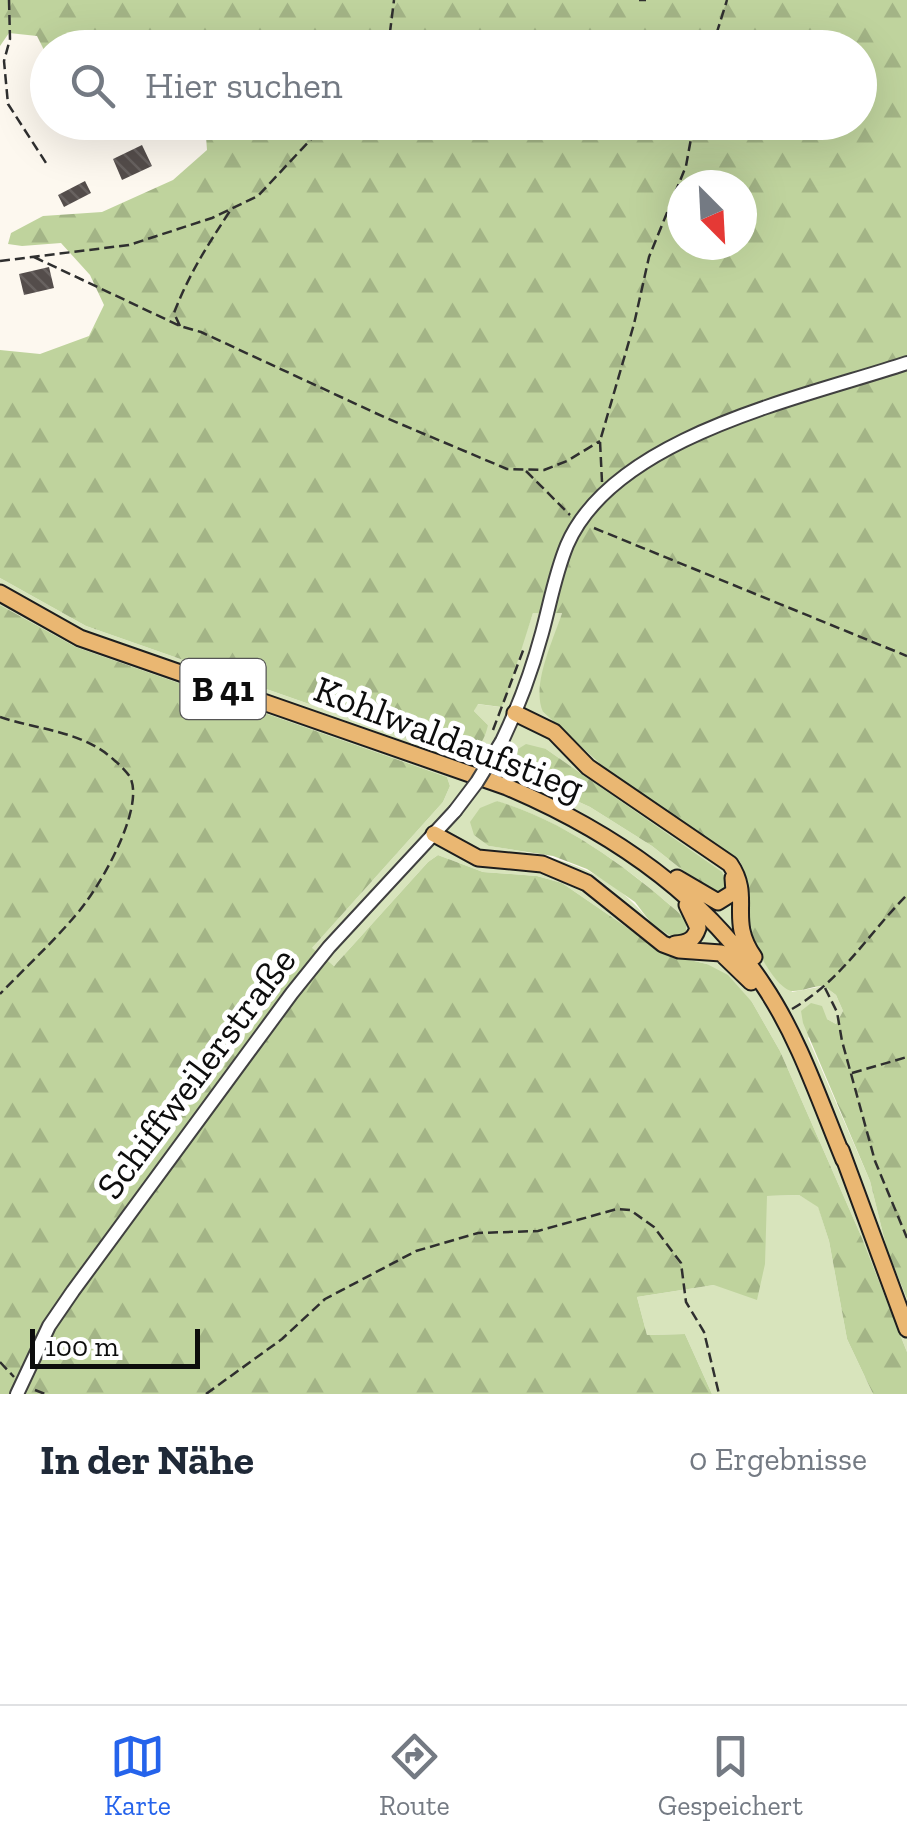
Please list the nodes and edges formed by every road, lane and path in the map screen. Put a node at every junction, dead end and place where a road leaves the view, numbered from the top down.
1 (8, 0) edge
2 (394, 0) edge
3 (639, 0) edge
4 (646, 0) edge
5 (727, 0) edge
6 (390, 30) edge
7 (718, 30) edge
8 (30, 138) edge
9 (31, 140) edge
10 (310, 140) edge
11 (691, 140) edge
12 (48, 166) dead end
13 (231, 210) junction
14 (34, 257) junction
15 (0, 261) edge
16 (180, 326) junction
17 (907, 363) edge
18 (600, 441) junction
19 (525, 470) junction
20 (615, 474) dead end
21 (602, 487) junction
22 (579, 522) junction
23 (0, 593) edge
24 (524, 647) dead end
25 (907, 656) edge
26 (515, 714) junction
27 (0, 717) edge
28 (497, 738) junction
29 (584, 822) junction
30 (434, 834) junction
31 (714, 850) junction
32 (629, 852) junction
33 (907, 895) edge
34 (638, 922) junction
35 (825, 988) junction
36 (0, 994) edge
37 (789, 1011) junction
38 (907, 1057) edge
39 (850, 1073) junction
40 (812, 1084) junction
41 (844, 1160) junction
42 (907, 1238) edge
43 (907, 1329) edge
44 (0, 1362) edge
45 (19, 1390) edge
46 (206, 1394) edge
47 (719, 1394) edge

1 - 8 path
2 - 6 path
3 - 4 path
5 - 7 path
9 - 12 path
10 - 13 path
11 - 18 path
13 - 14 path
13 - 16 path
14 - 15 path
14 - 16 path
16 - 19 path
17 - 21 street, Schiffweilerstraße
18 - 19 path
18 - 21 path
19 - 22 path
20 - 21 path
21 - 22 street, Schiffweilerstraße
22 - 25 path
22 - 26 street, Schiffweilerstraße
23 - 29 main road, Kohlwaldaufstieg / B 41
24 - 28 path
26 - 28 street, Schiffweilerstraße
26 - 31 main road
27 - 36 path
28 - 30 street, Schiffweilerstraße, bridge
29 - 31 main road
29 - 32 main road, Kohlwaldaufstieg / B 41
30 - 34 main road
30 - 45 street, Schiffweilerstraße
31 - 37 main road
32 - 34 main road
32 - 40 main road, Kohlwaldaufstieg / B 41
33 - 35 path
34 - 40 main road
35 - 37 path
35 - 39 path
37 - 41 main road
38 - 39 path
39 - 42 path
40 - 41 main road, Kohlwaldaufstieg / B 41
41 - 43 main road, B 41
44 - 45 path
46 - 47 path

